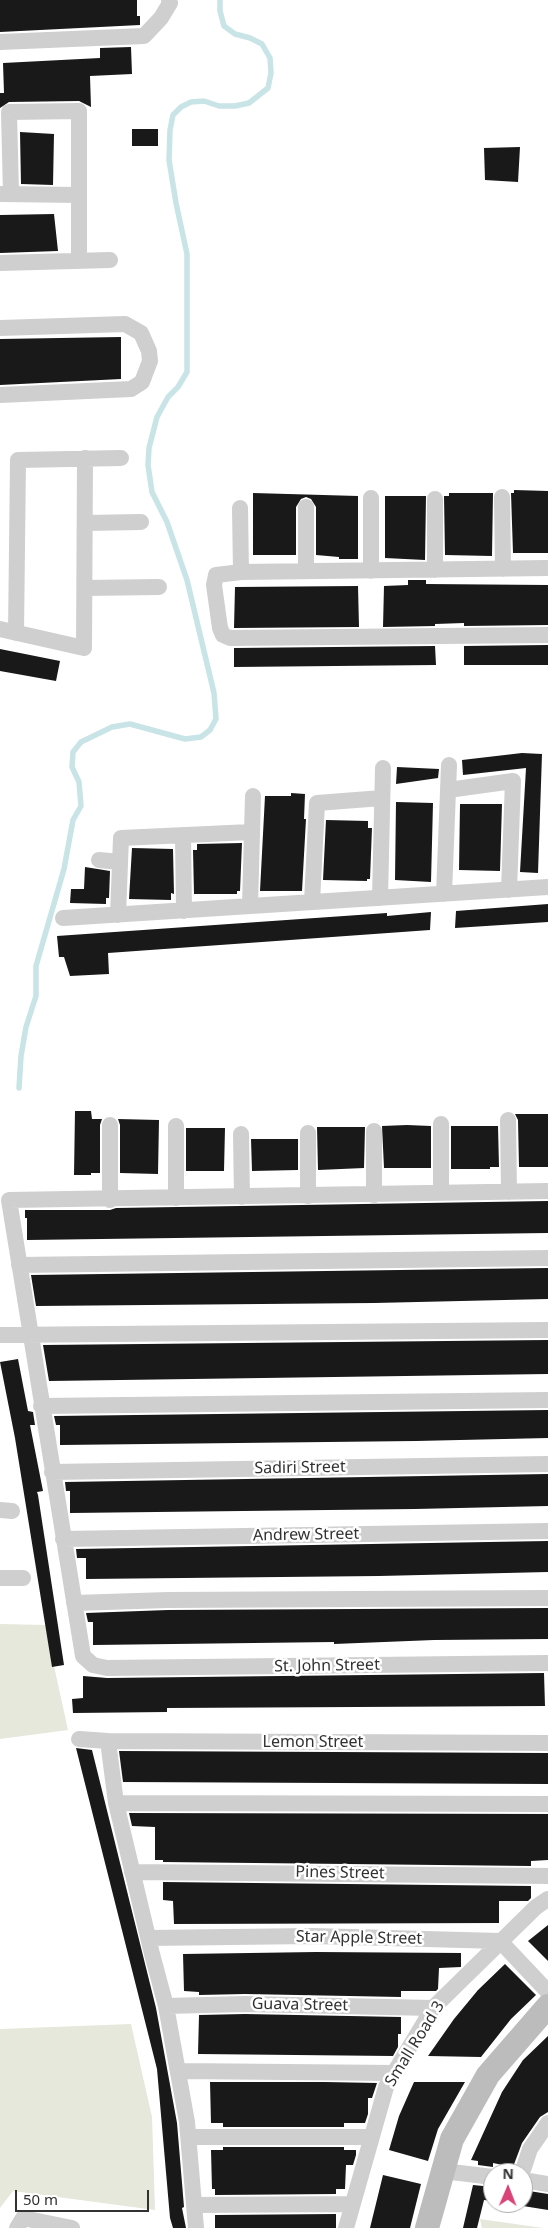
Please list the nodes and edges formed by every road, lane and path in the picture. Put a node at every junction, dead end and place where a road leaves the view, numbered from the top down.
1 (169, 0) edge
2 (0, 42) edge
3 (5, 194) edge
4 (79, 195) junction
5 (79, 260) junction
6 (110, 260) dead end
7 (0, 263) edge
8 (0, 328) edge
9 (0, 395) edge
10 (85, 458) junction
11 (121, 458) dead end
12 (502, 497) dead end
13 (371, 498) dead end
14 (435, 499) dead end
15 (306, 507) dead end
16 (240, 508) dead end
17 (141, 522) dead end
18 (85, 523) junction
19 (548, 568) edge
20 (503, 569) junction
21 (371, 570) junction
22 (435, 570) junction
23 (306, 571) junction
24 (241, 572) junction
25 (159, 587) dead end
26 (85, 588) junction
27 (8, 631) edge
28 (548, 635) edge
29 (449, 764) dead end
30 (383, 768) dead end
31 (448, 790) junction
32 (253, 796) dead end
33 (382, 798) junction
34 (251, 832) junction
35 (183, 834) junction
36 (99, 860) dead end
37 (120, 862) junction
38 (548, 888) edge
39 (509, 890) junction
40 (444, 894) junction
41 (380, 898) junction
42 (312, 902) junction
43 (250, 906) junction
44 (184, 911) junction
45 (118, 915) junction
46 (63, 918) dead end
47 (508, 1120) dead end
48 (441, 1124) dead end
49 (110, 1125) dead end
50 (176, 1126) dead end
51 (374, 1131) dead end
52 (308, 1132) dead end
53 (241, 1134) dead end
54 (548, 1191) edge
55 (509, 1192) junction
56 (441, 1193) junction
57 (374, 1195) junction
58 (308, 1196) junction
59 (242, 1197) junction
60 (176, 1198) junction
61 (110, 1200) junction
62 (548, 1258) edge
63 (19, 1265) junction
64 (548, 1330) edge
65 (0, 1335) edge
66 (30, 1335) junction
67 (548, 1400) edge
68 (41, 1406) junction
69 (548, 1464) edge
70 (52, 1472) junction
71 (548, 1531) edge
72 (63, 1539) junction
73 (0, 1578) edge
74 (23, 1578) dead end
75 (548, 1598) edge
76 (74, 1603) junction
77 (548, 1663) edge
78 (79, 1739) dead end
79 (108, 1741) junction
80 (548, 1743) edge
81 (116, 1803) junction
82 (548, 1804) edge
83 (132, 1872) junction
84 (548, 1876) edge
85 (548, 1899) edge
86 (148, 1938) junction
87 (500, 1941) junction
88 (548, 1992) edge
89 (166, 2006) junction
90 (548, 2006) edge
91 (434, 2008) junction
92 (178, 2071) junction
93 (394, 2073) junction
94 (548, 2123) edge
95 (189, 2137) junction
96 (372, 2137) junction
97 (525, 2163) edge
98 (443, 2171) junction
99 (483, 2176) edge
100 (533, 2182) edge
101 (548, 2184) edge
102 (194, 2204) junction
103 (352, 2204) junction
104 (56, 2226) edge
105 (17, 2228) edge
106 (72, 2228) edge
107 (196, 2228) edge
108 (346, 2228) edge
109 (428, 2228) edge

1 - 2 street
3 - 4 street
3 - 4 street
4 - 5 street
5 - 6 street
5 - 7 street
8 - 9 street
10 - 11 street
10 - 18 street
10 - 27 street
12 - 20 street
13 - 21 street
14 - 22 street
15 - 23 street
16 - 24 street
17 - 18 street
18 - 26 street
19 - 20 street
20 - 22 street
21 - 22 street
21 - 23 street
23 - 24 street
24 - 28 street
25 - 26 street
26 - 27 street
29 - 31 street
30 - 33 street
31 - 39 street
31 - 40 street
32 - 34 street
33 - 41 street
33 - 42 street
34 - 35 street
34 - 43 street
35 - 37 street
35 - 44 street
36 - 37 street
37 - 45 street
38 - 39 street
39 - 40 street
40 - 41 street
41 - 42 street
42 - 43 street
43 - 44 street
44 - 45 street
45 - 46 street
47 - 55 street
48 - 56 street
49 - 61 street
50 - 60 street
51 - 57 street
52 - 58 street
53 - 59 street
54 - 55 street
55 - 56 street
56 - 57 street
57 - 58 street
58 - 59 street
59 - 60 street
60 - 61 street
61 - 63 street
62 - 63 street
63 - 66 street
64 - 66 street
65 - 66 street
66 - 68 street
67 - 68 street
68 - 70 street
69 - 70 street, Sadiri Street
70 - 72 street
71 - 72 street, Andrew Street
72 - 76 street
73 - 74 street
75 - 76 street
76 - 77 street, St. John Street
78 - 79 street, Lemon Street
79 - 80 street, Lemon Street
79 - 81 street
81 - 82 street
81 - 83 street
83 - 84 street, Pines Street
83 - 86 street
85 - 87 street, Small Road 3
86 - 87 street, Star Apple Street
86 - 89 street
87 - 88 street
87 - 91 street, Small Road 3
89 - 91 street, Guava Street
89 - 92 street
90 - 98 street
91 - 93 street, Small Road 3
92 - 93 street
92 - 95 street
93 - 96 street, Small Road 3
94 - 97 street
95 - 96 street
95 - 102 street
96 - 103 street, Small Road 3
98 - 99 street
98 - 109 street
100 - 101 street
102 - 103 street
102 - 107 street
103 - 108 street, Small Road 3
104 - 105 street
104 - 106 street

